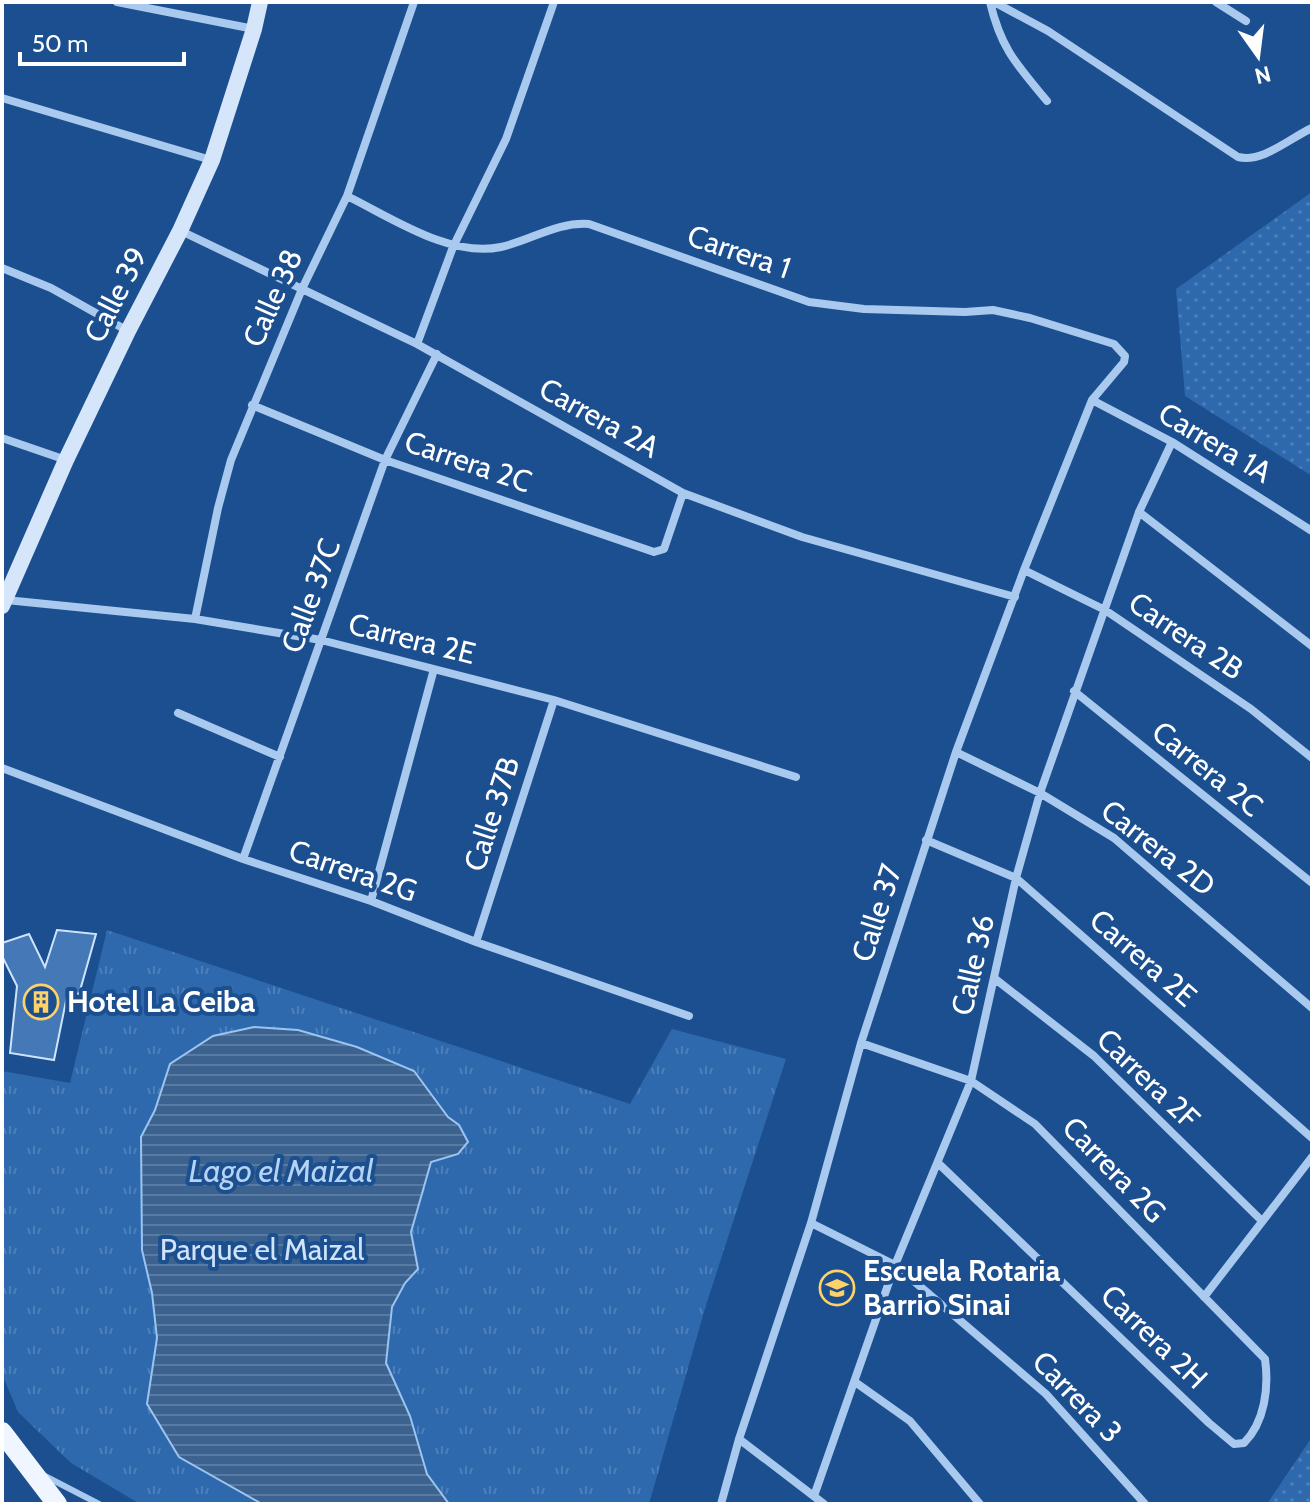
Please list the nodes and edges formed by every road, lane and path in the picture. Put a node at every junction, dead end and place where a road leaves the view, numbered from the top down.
1 (117, 2) edge
2 (260, 2) edge
3 (414, 2) edge
4 (554, 2) edge
5 (992, 2) edge
6 (1216, 2) edge
7 (1246, 21) dead end
8 (254, 29) junction
9 (2, 98) edge
10 (1047, 101) dead end
11 (1312, 128) edge
12 (212, 160) junction
13 (347, 196) junction
14 (180, 231) junction
15 (453, 247) junction
16 (2, 268) edge
17 (302, 289) junction
18 (128, 331) junction
19 (417, 344) junction
20 (437, 354) junction
21 (1125, 356) joint
22 (1092, 400) junction
23 (252, 405) junction
24 (2, 438) edge
25 (1172, 442) junction
26 (66, 460) junction
27 (385, 460) junction
28 (683, 493) junction
29 (1139, 512) junction
30 (1312, 531) edge
31 (1024, 570) junction
32 (1015, 597) junction
33 (4, 603) edge
34 (1105, 610) junction
35 (195, 619) junction
36 (321, 640) junction
37 (1312, 646) edge
38 (434, 669) junction
39 (1074, 691) junction
40 (554, 700) junction
41 (178, 713) dead end
42 (956, 752) junction
43 (280, 757) junction
44 (1312, 758) edge
45 (2, 768) edge
46 (796, 777) dead end
47 (1040, 793) junction
48 (926, 840) junction
49 (243, 859) junction
50 (1016, 878) junction
51 (1312, 883) edge
52 (371, 901) junction
53 (476, 942) junction
54 (994, 978) junction
55 (1312, 1008) edge
56 (689, 1016) dead end
57 (861, 1043) junction
58 (971, 1081) junction
59 (1312, 1138) edge
60 (1312, 1157) edge
61 (938, 1163) junction
62 (1262, 1221) junction
63 (811, 1223) junction
64 (895, 1265) junction
65 (1204, 1297) junction
66 (855, 1382) junction
67 (1265, 1399) joint
68 (2, 1432) edge
69 (739, 1439) junction
70 (29, 1467) junction
71 (814, 1496) junction
72 (57, 1504) edge
73 (99, 1504) edge
74 (721, 1504) edge
75 (824, 1504) edge
76 (980, 1504) edge
77 (1145, 1504) edge

1 - 8 street
2 - 8 street, Calle 39
3 - 13 street, Calle 38
4 - 15 street
5 - 10 street
5 - 11 street
6 - 7 street
8 - 12 street, Calle 39
9 - 12 street
12 - 14 street, Calle 39
13 - 15 street, Carrera 1
13 - 17 street, Calle 38
14 - 17 street, Carrera 2A
14 - 18 street, Calle 39
15 - 19 street
15 - 21 street, Carrera 1
16 - 18 street
17 - 19 street, Carrera 2A
17 - 23 street, Calle 38
18 - 26 street, Calle 39
19 - 20 street, Carrera 2A
20 - 27 street, Calle 37C
20 - 28 street, Carrera 2A
21 - 22 street, Calle 37
22 - 25 street, Carrera 1A
22 - 31 street, Calle 37
23 - 27 street, Carrera 2C
23 - 35 street, Calle 38
24 - 26 street
25 - 29 street, Calle 36
25 - 30 street, Carrera 1A
26 - 33 street, Calle 39
27 - 28 street, Carrera 2C
27 - 36 street, Calle 37C
28 - 32 street, Carrera 2A
29 - 34 street, Calle 36
29 - 37 street
31 - 32 street, Calle 37
31 - 34 street, Carrera 2B
32 - 42 street, Calle 37
33 - 35 street, Carrera 2E
34 - 39 street, Calle 36
34 - 44 street, Carrera 2B
35 - 36 street, Carrera 2E
36 - 38 street, Carrera 2E
36 - 43 street, Calle 37C
38 - 40 street, Carrera 2E
38 - 52 street
39 - 47 street, Calle 36
39 - 51 street, Carrera 2C
40 - 46 street, Carrera 2E
40 - 53 street, Calle 37B
41 - 43 street
42 - 47 street, Carrera 2D
42 - 48 street, Calle 37
43 - 49 street, Calle 37C
45 - 49 street, Carrera 2G
47 - 50 street, Calle 36
47 - 55 street, Carrera 2D
48 - 50 street, Carrera 2E
48 - 57 street, Calle 37
49 - 52 street, Carrera 2G
50 - 54 street, Calle 36
50 - 59 street, Carrera 2E
52 - 53 street, Carrera 2G
53 - 56 street, Carrera 2G
54 - 58 street, Calle 36
54 - 62 street, Carrera 2F
57 - 58 street, Carrera 2G
57 - 63 street, Calle 37
58 - 61 street, Calle 36
58 - 65 street, Carrera 2G
60 - 62 street
61 - 64 street, Calle 36
61 - 67 street, Carrera 2H
62 - 65 street
63 - 64 street, Carrera 3
63 - 69 street, Calle 37
64 - 66 street, Calle 36
64 - 77 street, Carrera 3
65 - 67 street, Carrera 2G
66 - 71 street, Calle 36
66 - 76 street
68 - 70 main road
69 - 71 street
69 - 74 street, Calle 37
70 - 72 main road
70 - 73 lane
71 - 75 street

